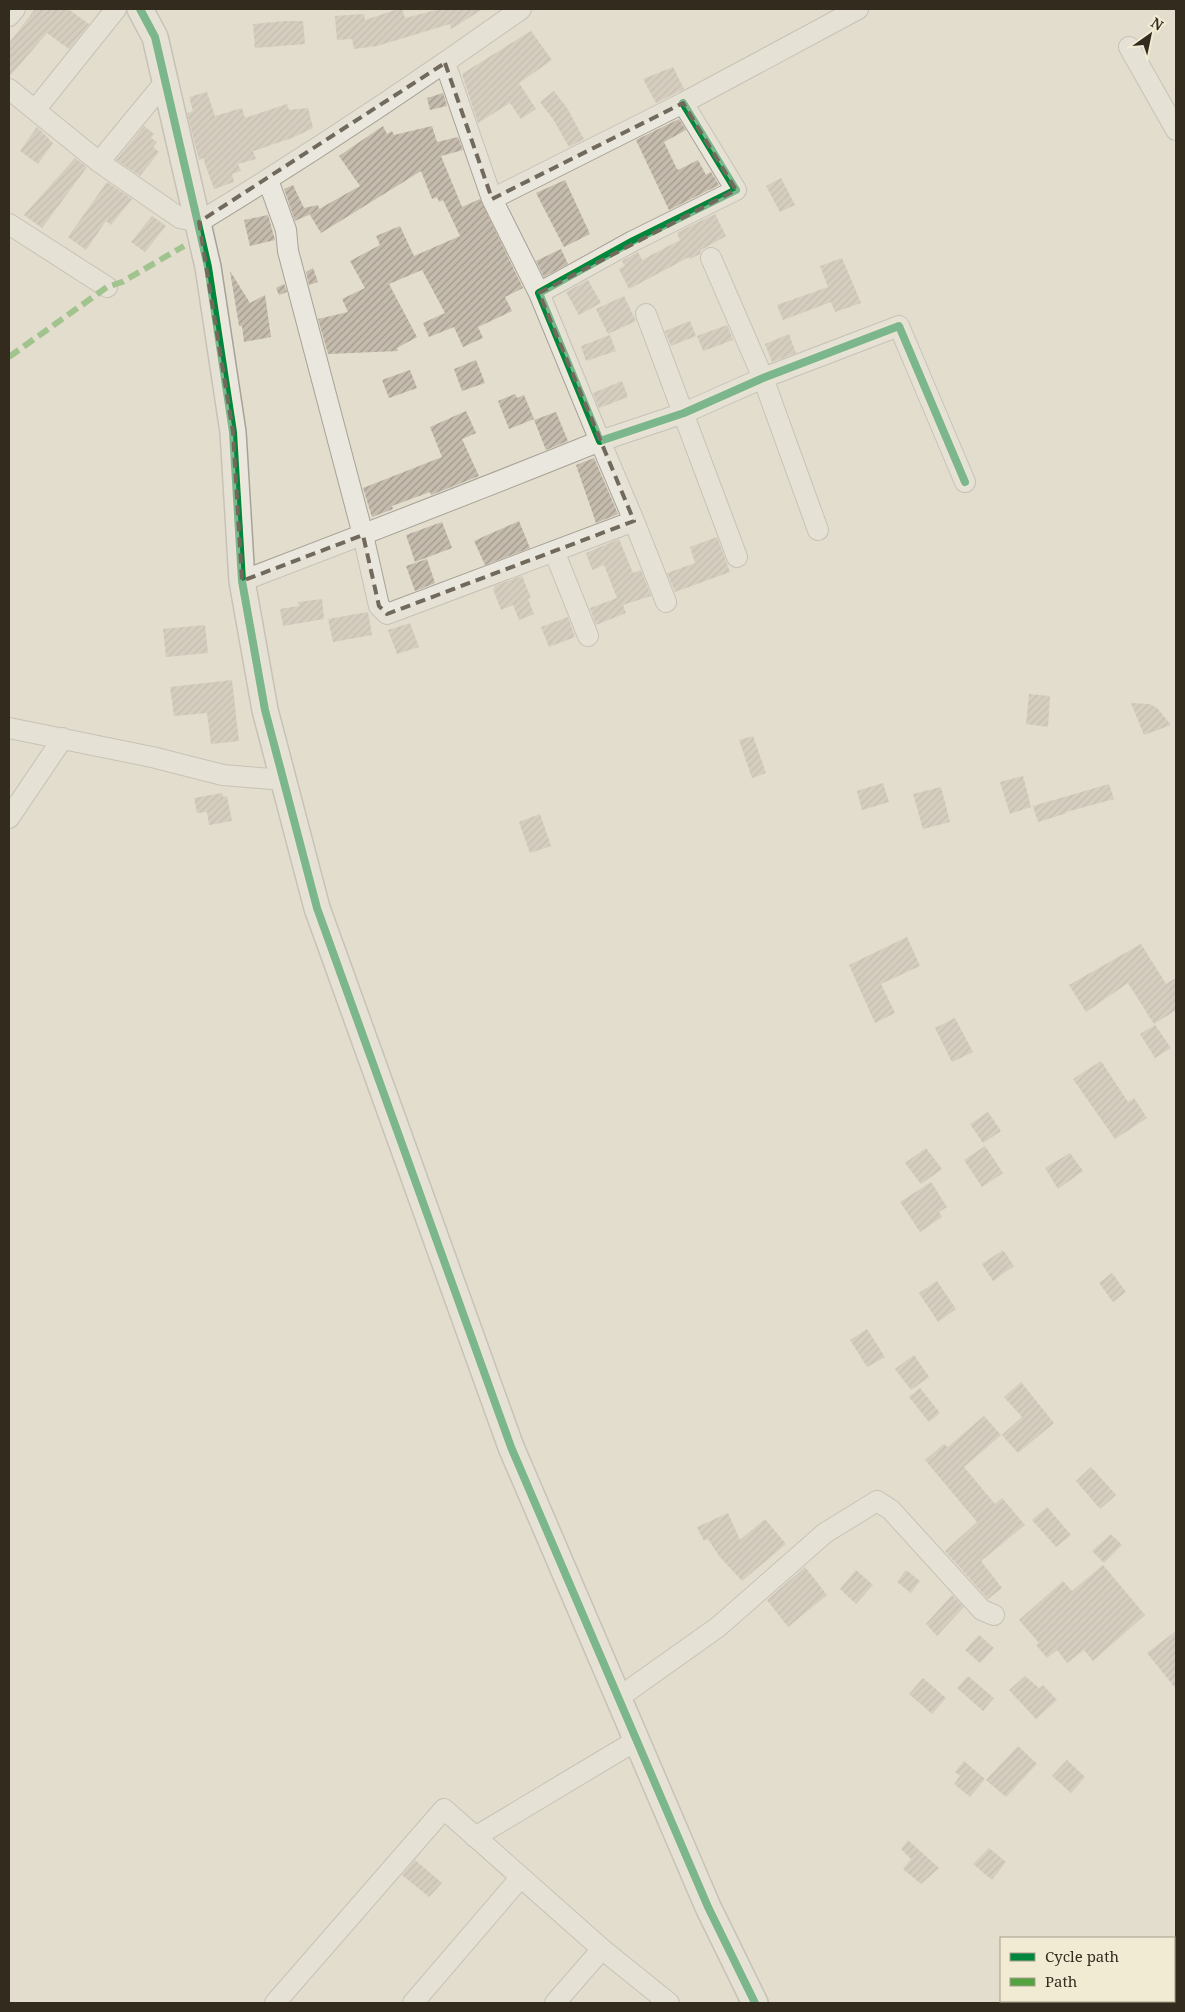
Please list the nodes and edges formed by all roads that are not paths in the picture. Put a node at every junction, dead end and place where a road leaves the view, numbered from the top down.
1 (15, 9) edge
2 (116, 9) edge
3 (140, 9) edge
4 (521, 9) edge
5 (858, 9) edge
6 (9, 16) edge
7 (1129, 47) dead end
8 (445, 63) junction
9 (165, 82) junction
10 (9, 89) edge
11 (683, 103) junction
12 (34, 110) junction
13 (1176, 130) edge
14 (99, 162) junction
15 (268, 180) junction
16 (492, 198) junction
17 (199, 222) junction
18 (9, 224) edge
19 (711, 258) dead end
20 (107, 287) dead end
21 (539, 293) junction
22 (646, 314) dead end
23 (763, 378) junction
24 (684, 413) junction
25 (600, 441) junction
26 (966, 482) dead end
27 (634, 521) junction
28 (818, 530) dead end
29 (363, 535) junction
30 (554, 551) junction
31 (737, 557) dead end
32 (242, 581) junction
33 (666, 602) dead end
34 (588, 636) dead end
35 (9, 728) edge
36 (63, 738) junction
37 (283, 780) junction
38 (9, 818) edge
39 (994, 1615) dead end
40 (618, 1698) junction
41 (636, 1740) junction
42 (475, 1837) junction
43 (521, 1877) junction
44 (602, 1949) junction
45 (275, 2003) edge
46 (413, 2003) edge
47 (555, 2003) edge
48 (669, 2003) edge
49 (755, 2003) edge

1 - 6 street
2 - 12 street
3 - 9 street
4 - 8 street
5 - 11 street
7 - 13 street
8 - 15 street
8 - 16 street
9 - 14 street
9 - 17 street
10 - 12 street
11 - 16 street
11 - 21 street
12 - 14 street
14 - 17 street
15 - 17 street
15 - 29 street
16 - 21 street
17 - 32 street
18 - 20 street
19 - 23 street
21 - 25 street
22 - 24 street
23 - 24 street
23 - 26 street
23 - 28 street
24 - 25 street
24 - 31 street
25 - 27 street
25 - 29 street
27 - 30 street
27 - 33 street
29 - 30 street
29 - 32 street
30 - 34 street
32 - 37 street
35 - 36 street
36 - 37 street
36 - 38 street
37 - 40 street
39 - 40 street
40 - 41 street
41 - 42 street
41 - 49 street
42 - 43 street
42 - 45 street
43 - 44 street
43 - 46 street
44 - 47 street
44 - 48 street

